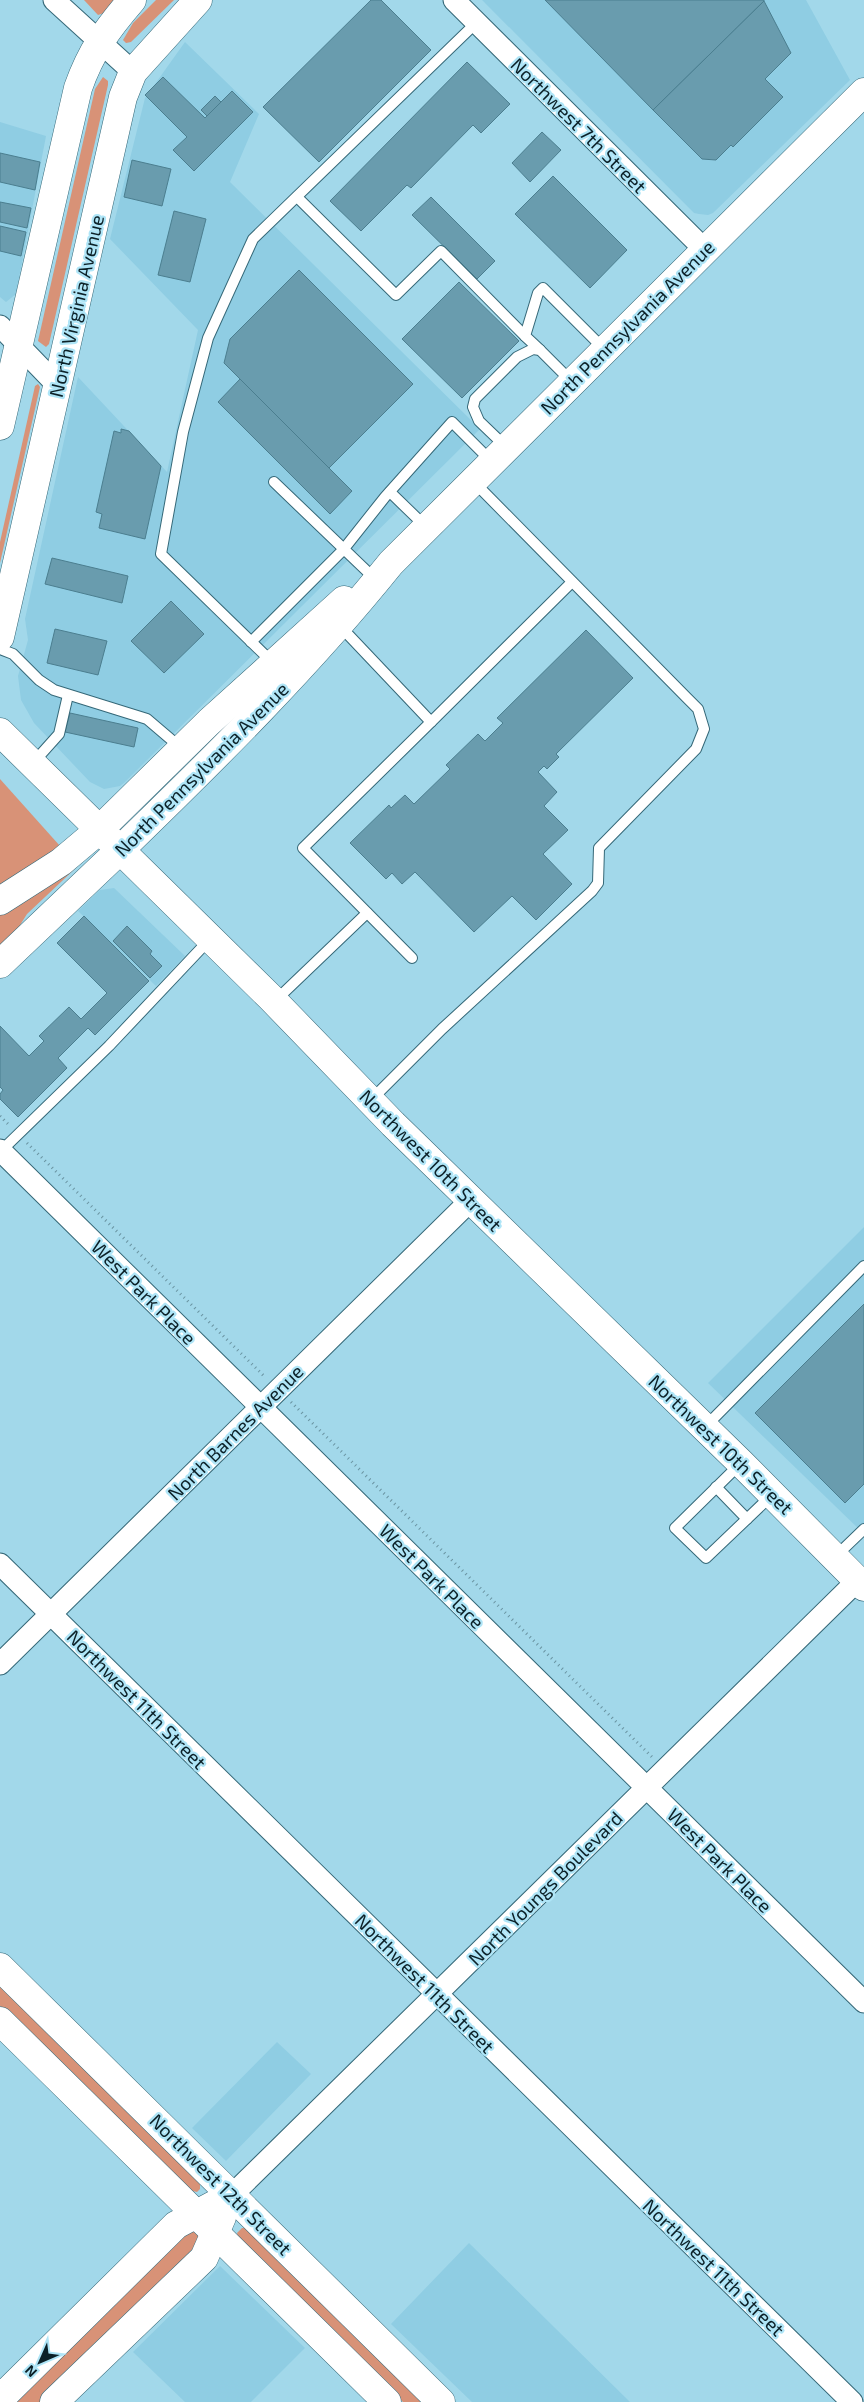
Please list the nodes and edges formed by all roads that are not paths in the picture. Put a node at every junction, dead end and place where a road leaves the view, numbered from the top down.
1 (54, 0) edge
2 (132, 0) edge
3 (198, 0) edge
4 (454, 0) edge
5 (476, 22) junction
6 (98, 41) junction
7 (133, 72) junction
8 (864, 92) edge
9 (297, 197) junction
10 (705, 250) junction
11 (9, 335) edge
12 (525, 336) junction
13 (540, 350) junction
14 (604, 350) junction
15 (572, 382) junction
16 (58, 386) junction
17 (0, 426) edge
18 (499, 455) junction
19 (473, 481) junction
20 (274, 482) dead end
21 (390, 492) junction
22 (426, 527) junction
23 (343, 550) junction
24 (382, 570) junction
25 (572, 582) junction
26 (340, 626) junction
27 (0, 636) edge
28 (251, 642) junction
29 (0, 649) edge
30 (273, 663) junction
31 (68, 695) junction
32 (431, 722) junction
33 (0, 732) edge
34 (182, 748) junction
35 (32, 764) junction
36 (99, 830) junction
37 (120, 850) junction
38 (0, 901) edge
39 (367, 913) junction
40 (210, 938) junction
41 (412, 958) dead end
42 (0, 964) edge
43 (274, 1001) junction
44 (371, 1101) junction
45 (0, 1151) edge
46 (471, 1200) junction
47 (864, 1266) edge
48 (261, 1408) junction
49 (705, 1427) junction
50 (741, 1463) junction
51 (716, 1487) junction
52 (773, 1494) junction
53 (747, 1519) junction
54 (864, 1529) edge
55 (836, 1556) junction
56 (0, 1564) edge
57 (861, 1584) edge
58 (51, 1614) junction
59 (0, 1664) edge
60 (646, 1787) junction
61 (0, 1967) edge
62 (437, 1995) junction
63 (864, 2002) edge
64 (0, 2021) edge
65 (232, 2195) junction
66 (206, 2224) junction
67 (0, 2398) edge
68 (54, 2402) edge
69 (387, 2402) edge
70 (441, 2402) edge
71 (852, 2402) edge

1 - 6 street
2 - 6 main road
3 - 7 main road, North Virginia Avenue
4 - 5 street, Northwest 7th Street
5 - 9 lane
5 - 10 street, Northwest 7th Street
6 - 7 street
6 - 11 main road
7 - 16 main road, North Virginia Avenue
8 - 10 main road, North Pennsylvania Avenue
9 - 12 lane
9 - 28 lane
10 - 14 main road, North Pennsylvania Avenue
11 - 16 street
11 - 17 main road
12 - 13 lane
12 - 14 lane
13 - 15 lane
13 - 18 lane
14 - 15 main road, North Pennsylvania Avenue
15 - 18 main road, North Pennsylvania Avenue
16 - 27 main road, North Virginia Avenue
18 - 19 main road, North Pennsylvania Avenue
18 - 21 lane
19 - 22 main road, North Pennsylvania Avenue
19 - 25 lane
20 - 23 lane
21 - 22 lane
21 - 23 lane
22 - 24 main road, North Pennsylvania Avenue
23 - 24 lane
23 - 28 lane
24 - 26 main road, North Pennsylvania Avenue
24 - 30 main road, North Pennsylvania Avenue
25 - 32 lane
25 - 44 lane
26 - 32 lane
26 - 37 main road, North Pennsylvania Avenue
28 - 30 lane
29 - 31 lane
30 - 34 main road, North Pennsylvania Avenue
31 - 34 lane
31 - 35 lane
32 - 39 lane
33 - 35 main road, Northwest 10th Street
34 - 36 main road, North Pennsylvania Avenue
35 - 36 main road, Northwest 10th Street
36 - 37 main road, Northwest 10th Street
36 - 38 main road, North Pennsylvania Avenue
37 - 40 main road, Northwest 10th Street
37 - 42 main road, North Pennsylvania Avenue
39 - 41 lane
39 - 43 lane
40 - 43 main road, Northwest 10th Street
40 - 45 lane
43 - 44 main road, Northwest 10th Street
44 - 46 main road, Northwest 10th Street
45 - 48 street, West Park Place
46 - 48 street, North Barnes Avenue
46 - 49 main road, Northwest 10th Street
47 - 49 lane
48 - 58 street, North Barnes Avenue
48 - 60 street, West Park Place
49 - 50 main road, Northwest 10th Street
50 - 51 lane
50 - 52 main road, Northwest 10th Street
51 - 53 lane
51 - 53 lane
52 - 53 lane
52 - 55 main road, Northwest 10th Street
54 - 55 lane
55 - 57 main road, Northwest 10th Street
56 - 58 street, Northwest 11th Street
57 - 60 street, North Youngs Boulevard
58 - 59 street, North Barnes Avenue
58 - 62 street, Northwest 11th Street
60 - 62 street, North Youngs Boulevard
60 - 63 street, West Park Place
61 - 65 main road, Northwest 12th Street
62 - 65 street, North Youngs Boulevard
62 - 71 street, Northwest 11th Street
64 - 66 main road, Northwest 12th Street
65 - 66 main road, North Youngs Boulevard
65 - 70 main road, Northwest 12th Street
66 - 67 main road, North Youngs Boulevard
66 - 68 main road
66 - 69 main road, Northwest 12th Street

